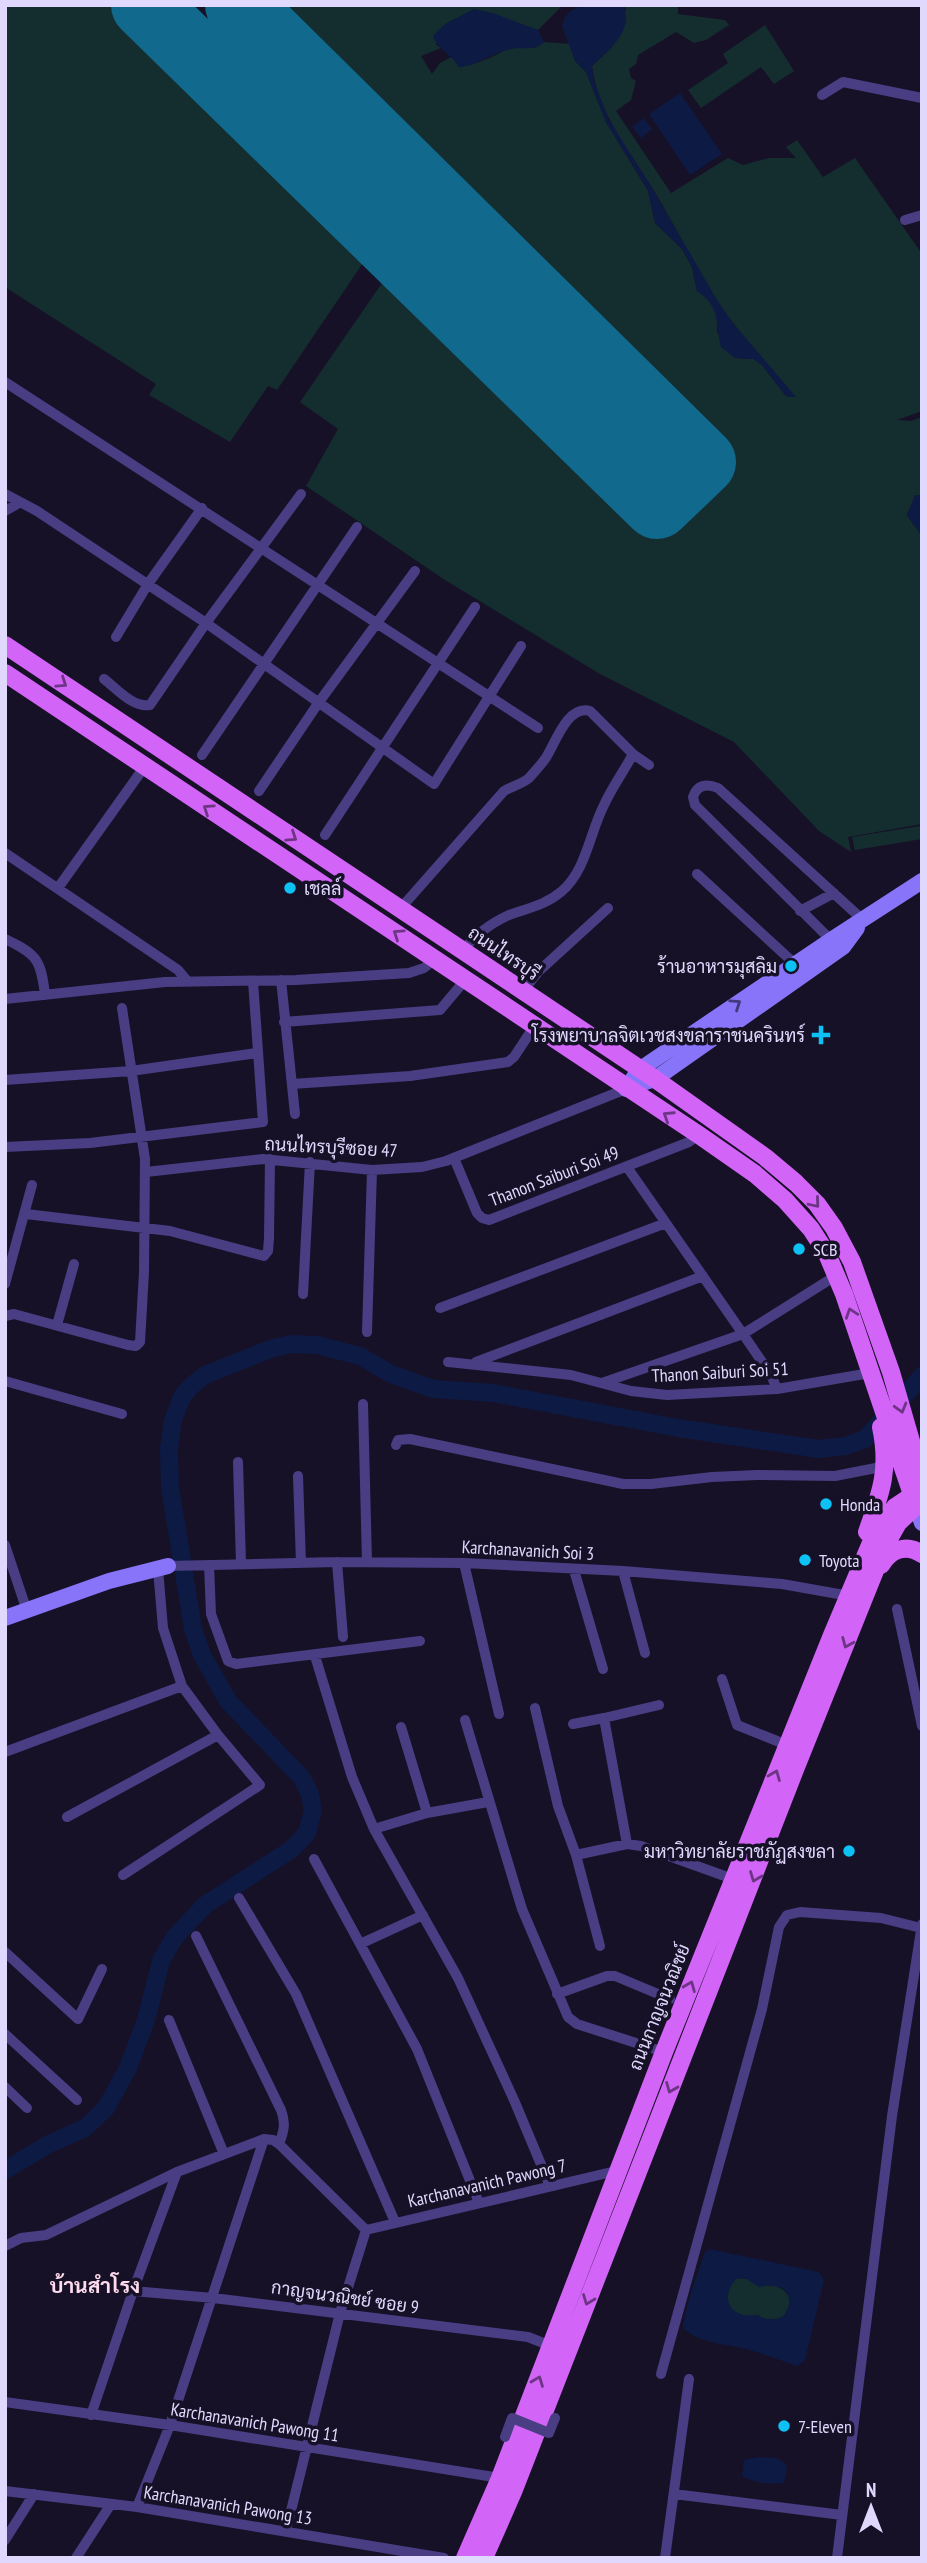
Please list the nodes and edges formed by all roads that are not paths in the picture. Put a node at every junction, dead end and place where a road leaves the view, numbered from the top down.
1 (822, 94) dead end
2 (922, 98) edge
3 (922, 215) edge
4 (905, 220) dead end
5 (5, 382) edge
6 (5, 494) edge
7 (301, 494) dead end
8 (19, 503) junction
9 (202, 508) junction
10 (5, 511) edge
11 (357, 527) dead end
12 (261, 548) junction
13 (415, 570) dead end
14 (148, 584) junction
15 (318, 587) junction
16 (475, 607) dead end
17 (206, 622) junction
18 (376, 625) junction
19 (116, 637) dead end
20 (5, 646) edge
21 (521, 646) dead end
22 (264, 664) junction
23 (436, 664) junction
24 (5, 674) edge
25 (104, 679) dead end
26 (489, 698) junction
27 (319, 702) junction
28 (538, 728) dead end
29 (382, 747) junction
30 (633, 754) junction
31 (202, 755) dead end
32 (649, 765) dead end
33 (145, 766) junction
34 (258, 791) dead end
35 (325, 835) dead end
36 (5, 853) edge
37 (697, 874) dead end
38 (922, 881) edge
39 (58, 888) junction
40 (834, 893) junction
41 (608, 908) dead end
42 (400, 909) junction
43 (800, 911) junction
44 (863, 920) junction
45 (5, 939) edge
46 (831, 940) junction
47 (462, 951) junction
48 (435, 959) junction
49 (795, 964) junction
50 (466, 979) junction
51 (281, 980) junction
52 (253, 981) junction
53 (188, 982) junction
54 (523, 991) junction
55 (45, 995) junction
56 (5, 999) edge
57 (122, 1008) dead end
58 (284, 1022) junction
59 (535, 1025) junction
60 (257, 1053) junction
61 (639, 1070) junction
62 (131, 1071) junction
63 (655, 1079) junction
64 (5, 1080) edge
65 (292, 1084) junction
66 (626, 1089) junction
67 (295, 1114) dead end
68 (699, 1135) junction
69 (144, 1137) junction
70 (5, 1147) edge
71 (271, 1158) junction
72 (454, 1158) junction
73 (310, 1162) junction
74 (627, 1167) junction
75 (372, 1170) junction
76 (146, 1172) junction
77 (32, 1185) dead end
78 (26, 1214) junction
79 (666, 1223) junction
80 (145, 1227) junction
81 (74, 1264) dead end
82 (837, 1275) junction
83 (703, 1276) junction
84 (5, 1284) edge
85 (303, 1294) dead end
86 (440, 1308) dead end
87 (5, 1316) edge
88 (57, 1325) junction
89 (367, 1332) dead end
90 (743, 1334) junction
91 (448, 1362) dead end
92 (473, 1363) junction
93 (870, 1376) junction
94 (5, 1381) edge
95 (602, 1383) junction
96 (777, 1389) junction
97 (363, 1405) dead end
98 (122, 1415) dead end
99 (396, 1445) dead end
100 (906, 1447) edge
101 (238, 1462) dead end
102 (886, 1466) junction
103 (298, 1476) dead end
104 (919, 1495) edge
105 (5, 1545) edge
106 (922, 1554) edge
107 (337, 1562) junction
108 (367, 1562) junction
109 (241, 1563) junction
110 (301, 1563) junction
111 (464, 1563) junction
112 (209, 1565) junction
113 (163, 1567) junction
114 (574, 1570) junction
115 (623, 1572) junction
116 (873, 1579) junction
117 (844, 1595) junction
118 (897, 1609) dead end
119 (27, 1611) junction
120 (5, 1618) edge
121 (832, 1635) junction
122 (343, 1637) dead end
123 (419, 1641) dead end
124 (645, 1653) dead end
125 (315, 1656) junction
126 (603, 1670) dead end
127 (722, 1679) dead end
128 (182, 1686) junction
129 (659, 1704) dead end
130 (535, 1707) dead end
131 (499, 1714) dead end
132 (604, 1718) junction
133 (465, 1720) dead end
134 (573, 1724) dead end
135 (922, 1726) edge
136 (401, 1727) dead end
137 (218, 1735) junction
138 (787, 1745) junction
139 (5, 1752) edge
140 (488, 1802) junction
141 (427, 1813) junction
142 (67, 1817) dead end
143 (374, 1829) junction
144 (627, 1844) junction
145 (576, 1855) junction
146 (314, 1859) dead end
147 (123, 1875) dead end
148 (733, 1878) junction
149 (239, 1898) dead end
150 (423, 1915) junction
151 (921, 1926) edge
152 (196, 1936) dead end
153 (360, 1944) junction
154 (600, 1946) dead end
155 (5, 1952) edge
156 (102, 1969) dead end
157 (557, 1994) junction
158 (670, 1999) dead end
159 (169, 2020) dead end
160 (5, 2034) edge
161 (664, 2052) junction
162 (5, 2087) edge
163 (78, 2100) dead end
164 (27, 2108) dead end
165 (264, 2139) junction
166 (279, 2144) junction
167 (224, 2154) junction
168 (616, 2171) junction
169 (177, 2172) junction
170 (550, 2186) junction
171 (479, 2203) junction
172 (395, 2222) junction
173 (366, 2230) junction
174 (5, 2246) edge
175 (133, 2291) junction
176 (213, 2298) junction
177 (340, 2313) junction
178 (560, 2349) junction
179 (661, 2374) dead end
180 (689, 2379) dead end
181 (5, 2402) edge
182 (91, 2415) junction
183 (555, 2417) dead end
184 (170, 2425) junction
185 (505, 2437) dead end
186 (307, 2448) junction
187 (500, 2479) junction
188 (5, 2491) edge
189 (34, 2494) junction
190 (674, 2494) junction
191 (111, 2504) junction
192 (137, 2507) junction
193 (842, 2515) junction
194 (286, 2531) junction
195 (5, 2540) edge
196 (76, 2558) edge
197 (444, 2558) edge
198 (465, 2558) edge
199 (484, 2558) edge
200 (665, 2558) edge
201 (837, 2558) edge

1 - 2 street
3 - 4 street
5 - 9 street
6 - 8 street
7 - 12 street
8 - 10 street
8 - 14 street
9 - 12 street
9 - 14 street
11 - 15 street
12 - 15 street
12 - 17 street
13 - 18 street
14 - 17 street
14 - 19 street
15 - 18 street
15 - 22 street
16 - 23 street
17 - 22 street
17 - 25 street
18 - 23 street
18 - 27 street
20 -> 42 main road, ถนนไทรบุรี
21 - 26 street
22 - 27 street
22 - 31 street
23 - 26 street
23 - 29 street
24 - 33 main road
26 - 28 street
26 - 29 street
27 - 29 street
27 - 34 street
29 - 35 street
30 - 32 street
30 - 42 street
30 - 47 street
33 - 39 street
48 -> 33 main road
36 - 39 street
37 - 49 street
38 - 44 main road
39 - 53 street
40 - 43 street
40 - 43 street
40 - 44 street
41 - 54 street
42 - 47 main road, ถนนไทรบุรี
43 - 46 street
44 - 46 main road
44 - 63 main road
45 - 55 street
46 - 49 main road
47 - 54 main road, ถนนไทรบุรี
48 - 50 main road
48 - 51 street
61 -> 49 main road
50 - 58 street
50 - 59 main road
51 - 52 street
51 - 58 street
52 - 53 street
52 - 60 street
53 - 55 street
54 - 61 main road, ถนนไทรบุรี
55 - 56 street
57 - 62 street
58 - 65 street
59 - 65 street
59 - 66 main road
60 - 62 street
60 - 69 street
61 - 63 main road, ถนนไทรบุรี
61 - 66 main road
62 - 64 street
62 - 69 street
63 - 66 main road
63 -> 100 main road, ถนนไทรบุรี
65 - 67 street
68 -> 66 main road
66 - 72 street, ถนนไทรบุรีซอย 47
68 - 74 street, Thanon Saiburi Soi 49
68 - 82 main road
69 - 70 street
69 - 76 street
71 - 73 street, ถนนไทรบุรีซอย 47
71 - 76 street, ถนนไทรบุรีซอย 47
71 - 80 street
72 - 74 street, Thanon Saiburi Soi 49
72 - 75 street, ถนนไทรบุรีซอย 47
73 - 75 street, ถนนไทรบุรีซอย 47
73 - 85 street
74 - 79 street
75 - 89 street
76 - 80 street
77 - 78 street
78 - 80 street
78 - 84 street
79 - 83 street
79 - 86 street
80 - 88 street
81 - 88 street
82 - 90 street
93 -> 82 main road
83 - 90 street
83 - 92 street
87 - 88 street
90 - 95 street
90 - 96 street
91 - 92 street, Thanon Saiburi Soi 51
92 - 95 street, Thanon Saiburi Soi 51
93 - 96 street, Thanon Saiburi Soi 51
93 - 100 main road
94 - 98 street
95 - 96 street, Thanon Saiburi Soi 51
97 - 108 street
99 - 102 street
100 - 102 main road
100 - 104 main road
101 - 109 street
102 - 117 main road
103 - 110 street
104 - 116 main road, ถนนกาญจนวณิชย์
104 - 121 main road, ถนนกาญจนวณิชย์
105 - 119 street
106 - 116 main road
107 - 108 street, Karchanavanich Soi 3
107 - 110 street, Karchanavanich Soi 3
107 - 122 street
108 - 111 street, Karchanavanich Soi 3
109 - 110 street, Karchanavanich Soi 3
109 - 112 street, Karchanavanich Soi 3
111 - 114 street, Karchanavanich Soi 3
111 - 131 street
112 - 113 street, Karchanavanich Soi 3
112 - 125 street
113 - 119 main road
113 - 128 street
114 - 115 street, Karchanavanich Soi 3
114 - 126 street
115 - 117 street, Karchanavanich Soi 3
115 - 124 street
116 -> 178 main road, ถนนกาญจนวณิชย์
117 - 121 main road
118 - 135 street
119 - 120 main road
121 - 138 main road, ถนนกาญจนวณิชย์
123 - 125 street
125 - 143 street
127 - 138 street
128 - 137 street
128 - 139 street
129 - 132 street
130 - 145 street
132 - 134 street
132 - 144 street
133 - 140 street
136 - 141 street
137 - 142 street
137 - 147 street
148 -> 138 main road, ถนนกาญจนวณิชย์
140 - 141 street
140 - 157 street
141 - 143 street
143 - 150 street
144 - 145 street
144 - 148 street
145 - 154 street
146 - 153 street
161 -> 148 main road, ถนนกาญจนวณิชย์
149 - 172 street
150 - 153 street
150 - 170 street
151 - 179 street
151 - 193 street
152 - 166 street
153 - 171 street
155 - 156 street
157 - 158 street
157 - 161 street
159 - 167 street
160 - 163 street
161 - 168 main road, ถนนกาญจนวณิชย์
162 - 164 street
165 - 166 street
165 - 167 street
165 - 176 street
166 - 173 street
167 - 169 street
168 - 170 street, Karchanavanich Pawong 7
168 - 178 main road, ถนนกาญจนวณิชย์
169 - 174 street
169 - 175 street
170 - 171 street, Karchanavanich Pawong 7
171 - 172 street, Karchanavanich Pawong 7
172 - 173 street, Karchanavanich Pawong 7
173 - 177 street
175 - 176 street, กาญจนวณิชย์ ซอย 9
175 - 182 street
176 - 177 street, กาญจนวณิชย์ ซอย 9
176 - 184 street
177 - 178 street, กาญจนวณิชย์ ซอย 9
177 - 186 street
187 -> 178 main road, ถนนกาญจนวณิชย์
178 - 199 main road, ถนนกาญจนวณิชย์
180 - 190 street
181 - 182 street, Karchanavanich Pawong 11
182 - 184 street, Karchanavanich Pawong 11
183 - 185 street, bridge
184 - 186 street, Karchanavanich Pawong 11
184 - 192 street
186 - 187 street, Karchanavanich Pawong 11
186 - 194 street
187 - 198 main road, ถนนกาญจนวณิชย์
188 - 189 street, Karchanavanich Pawong 13
189 - 191 street, Karchanavanich Pawong 13
189 - 195 street
190 - 193 street
190 - 200 street
191 - 192 street, Karchanavanich Pawong 13
191 - 196 street
192 - 194 street, Karchanavanich Pawong 13
193 - 201 street
194 - 197 street, Karchanavanich Pawong 13

